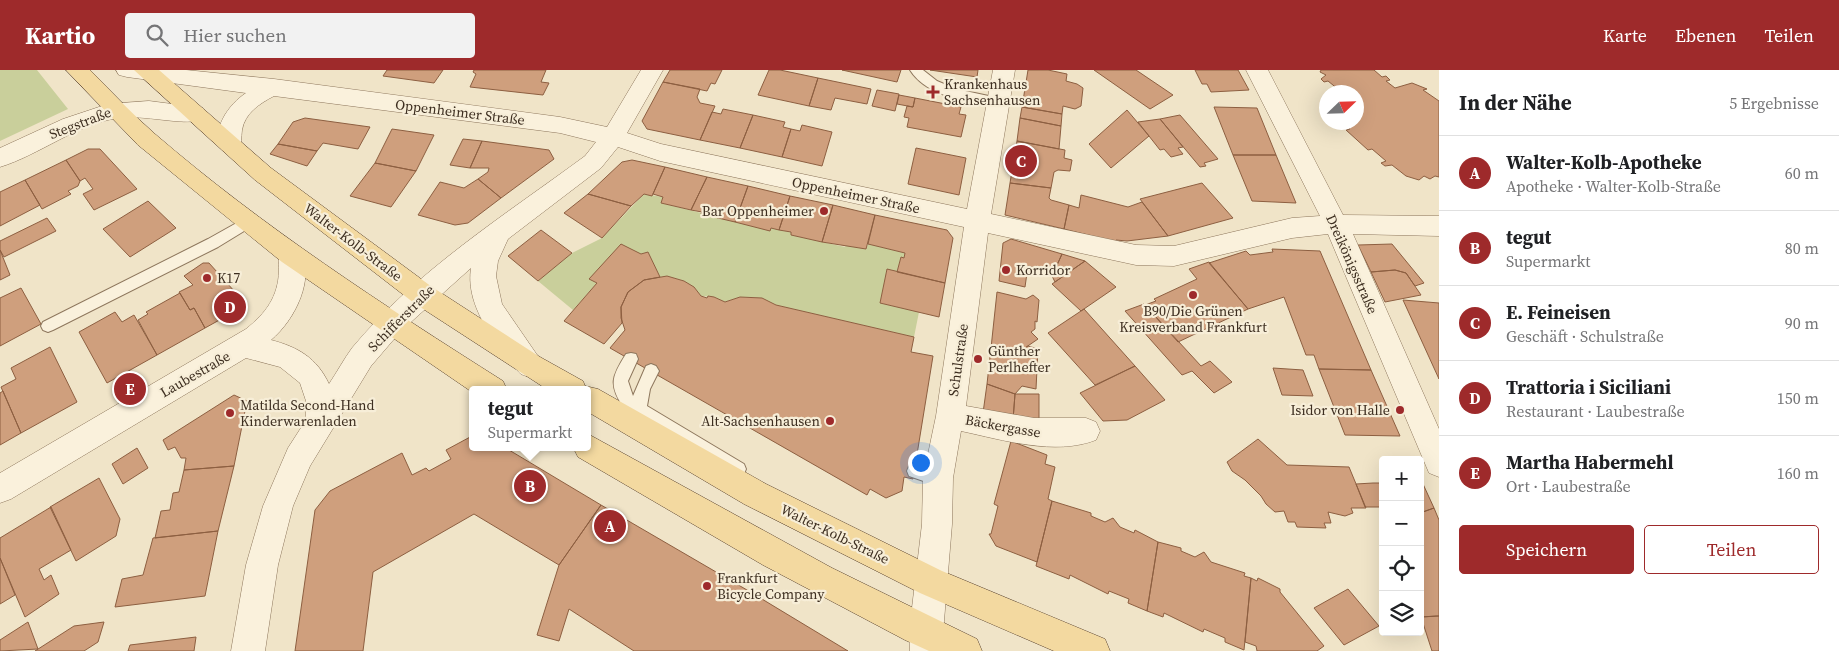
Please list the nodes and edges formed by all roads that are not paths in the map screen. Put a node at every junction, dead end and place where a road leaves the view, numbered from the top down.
1 (77, 70) edge
2 (127, 70) edge
3 (652, 70) edge
4 (916, 70) edge
5 (1004, 70) edge
6 (1257, 70) edge
7 (160, 72) edge
8 (274, 87) junction
9 (998, 102) junction
10 (116, 110) junction
11 (195, 114) junction
12 (613, 137) junction
13 (230, 144) junction
14 (0, 158) edge
15 (249, 221) junction
16 (977, 221) junction
17 (1336, 224) junction
18 (1439, 226) edge
19 (500, 231) junction
20 (291, 255) junction
21 (423, 295) junction
22 (392, 323) junction
23 (48, 326) dead end
24 (244, 346) junction
25 (631, 360) dead end
26 (530, 365) junction
27 (651, 371) dead end
28 (487, 386) edge
29 (566, 386) edge
30 (591, 400) edge
31 (639, 409) junction
32 (950, 416) junction
33 (320, 420) junction
34 (1086, 432) dead end
35 (591, 448) edge
36 (1439, 463) edge
37 (0, 489) edge
38 (755, 494) junction
39 (931, 582) junction
40 (927, 642) edge
41 (248, 651) edge
42 (965, 651) edge
43 (1093, 651) edge

1 - 10 main road
2 - 7 street, Oppenheimer Straße
3 - 12 street, Schifferstraße
4 - 9 lane
5 - 9 street, Schulstraße
6 - 17 street, Dreikönigsstraße
7 - 8 street, Oppenheimer Straße
7 - 11 main road, Walter-Kolb-Straße
8 - 12 street, Oppenheimer Straße
8 - 13 street
9 - 16 street, Schulstraße
10 - 11 street, Stegstraße
10 - 14 street, Stegstraße
10 - 15 main road
11 - 13 main road, Walter-Kolb-Straße
12 - 16 street, Oppenheimer Straße
12 - 19 street, Schifferstraße
13 - 21 main road, Walter-Kolb-Straße
15 - 20 main road
15 - 23 lane
16 - 17 street, Oppenheimer Straße
16 - 32 street, Schulstraße
17 - 18 street, Oppenheimer Straße
17 - 36 street, Dreikönigsstraße
19 - 21 street, Schifferstraße
19 - 26 street, Schifferstraße
20 - 22 main road
20 - 24 street, Laubestraße
21 - 22 street, Schifferstraße
21 - 26 main road, Walter-Kolb-Straße
22 - 28 main road
22 - 33 street, Schifferstraße
24 - 33 street, Schifferstraße
24 - 37 street, Laubestraße
25 - 31 lane
26 - 29 main road, Walter-Kolb-Straße
27 - 31 lane
30 - 38 main road, Walter-Kolb-Straße
31 - 38 lane
32 - 34 street, Bäckergasse
32 - 39 street, Schulstraße
33 - 41 street, Schifferstraße
35 - 40 main road
38 - 39 main road, Walter-Kolb-Straße
39 - 40 street, Schulstraße
39 - 43 main road, Walter-Kolb-Straße
40 - 42 main road

